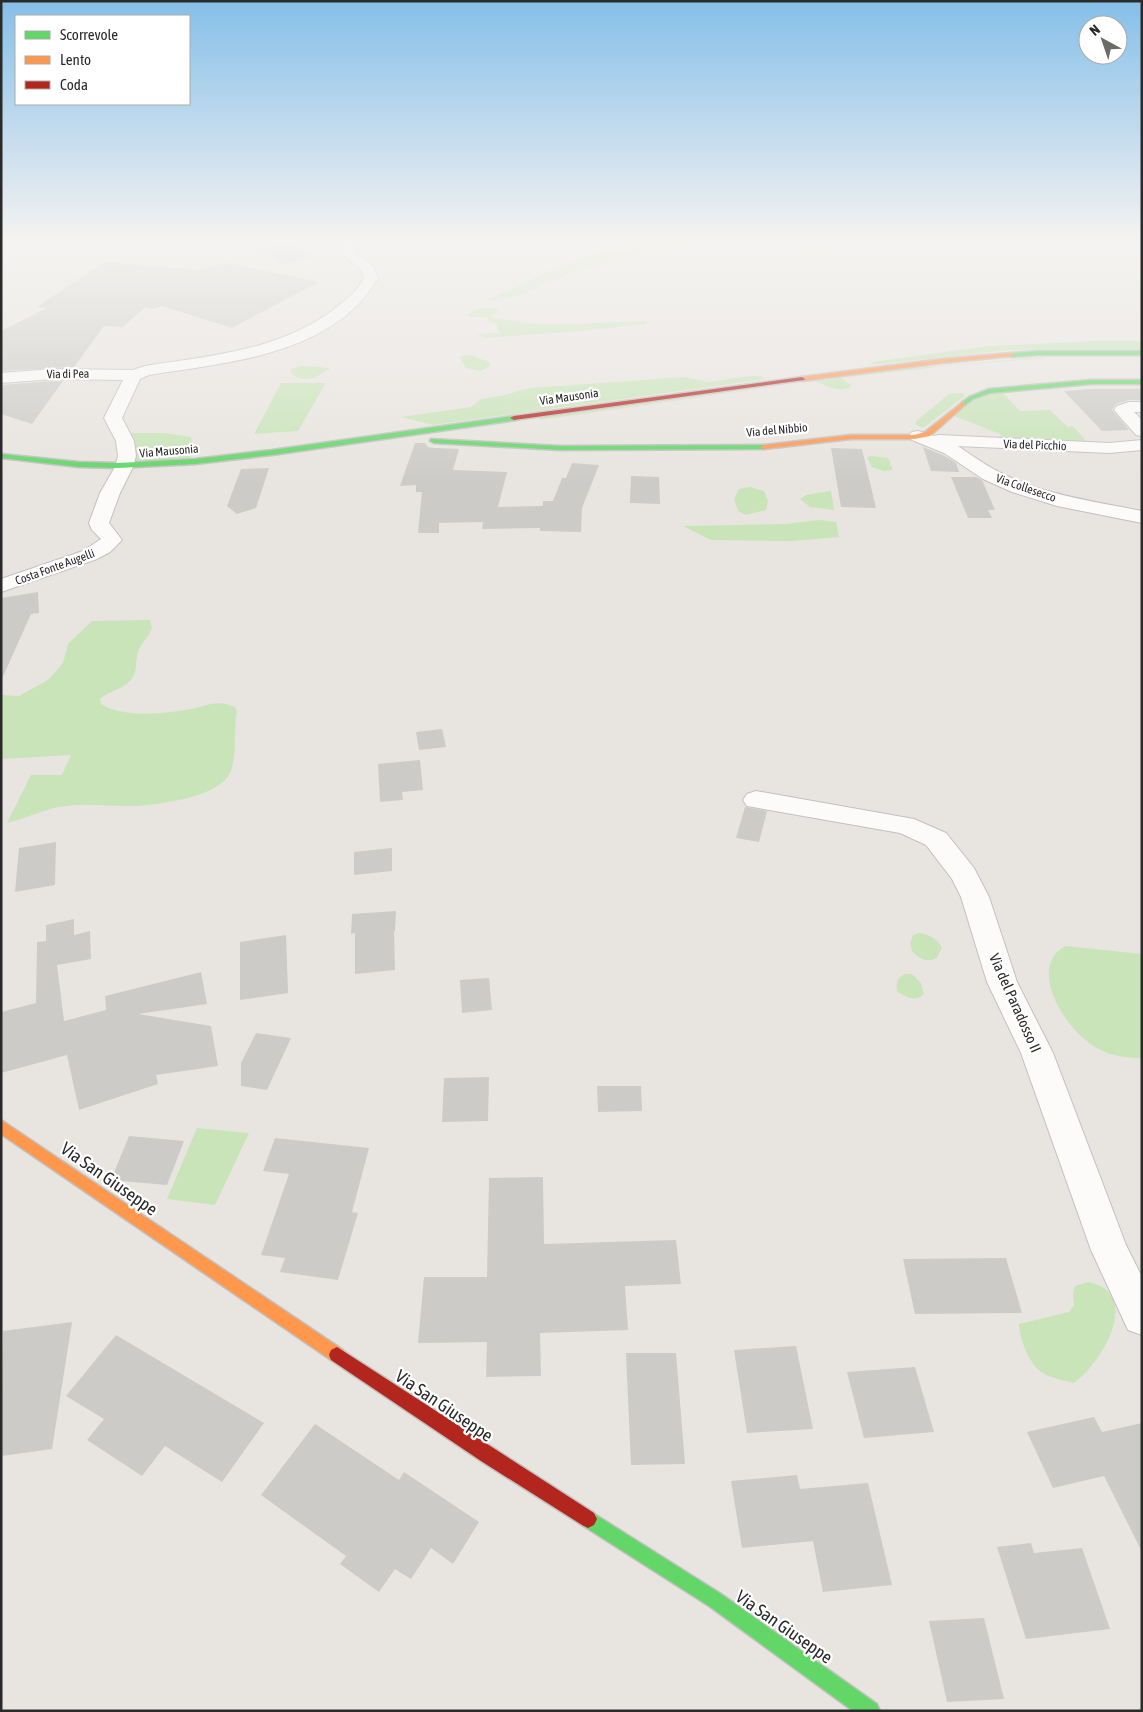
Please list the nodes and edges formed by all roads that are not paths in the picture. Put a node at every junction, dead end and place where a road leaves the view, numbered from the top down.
1 (328, 321) edge
2 (1142, 354) edge
3 (135, 374) junction
4 (1, 378) edge
5 (1142, 382) edge
6 (1142, 407) edge
7 (1142, 431) edge
8 (402, 434) junction
9 (923, 438) junction
10 (1142, 445) edge
11 (1, 456) edge
12 (124, 468) junction
13 (1142, 517) edge
14 (1, 586) edge
15 (756, 800) dead end
16 (1, 1126) edge
17 (1142, 1317) edge
18 (870, 1711) edge

1 - 3 street, Via di Pea
2 - 8 main road, Via Mausonia
3 - 4 street, Via di Pea
3 - 12 street
5 - 9 main road
6 - 7 street
8 - 9 main road, Via del Nibbio
8 - 12 main road, Via Mausonia
9 - 10 street, Via del Picchio
9 - 13 street, Via Collesecco
11 - 12 main road, Via Mausonia
12 - 14 street, Costa Fonte Augelli
15 - 17 street, Via del Paradosso II
16 - 18 main road, Via San Giuseppe

